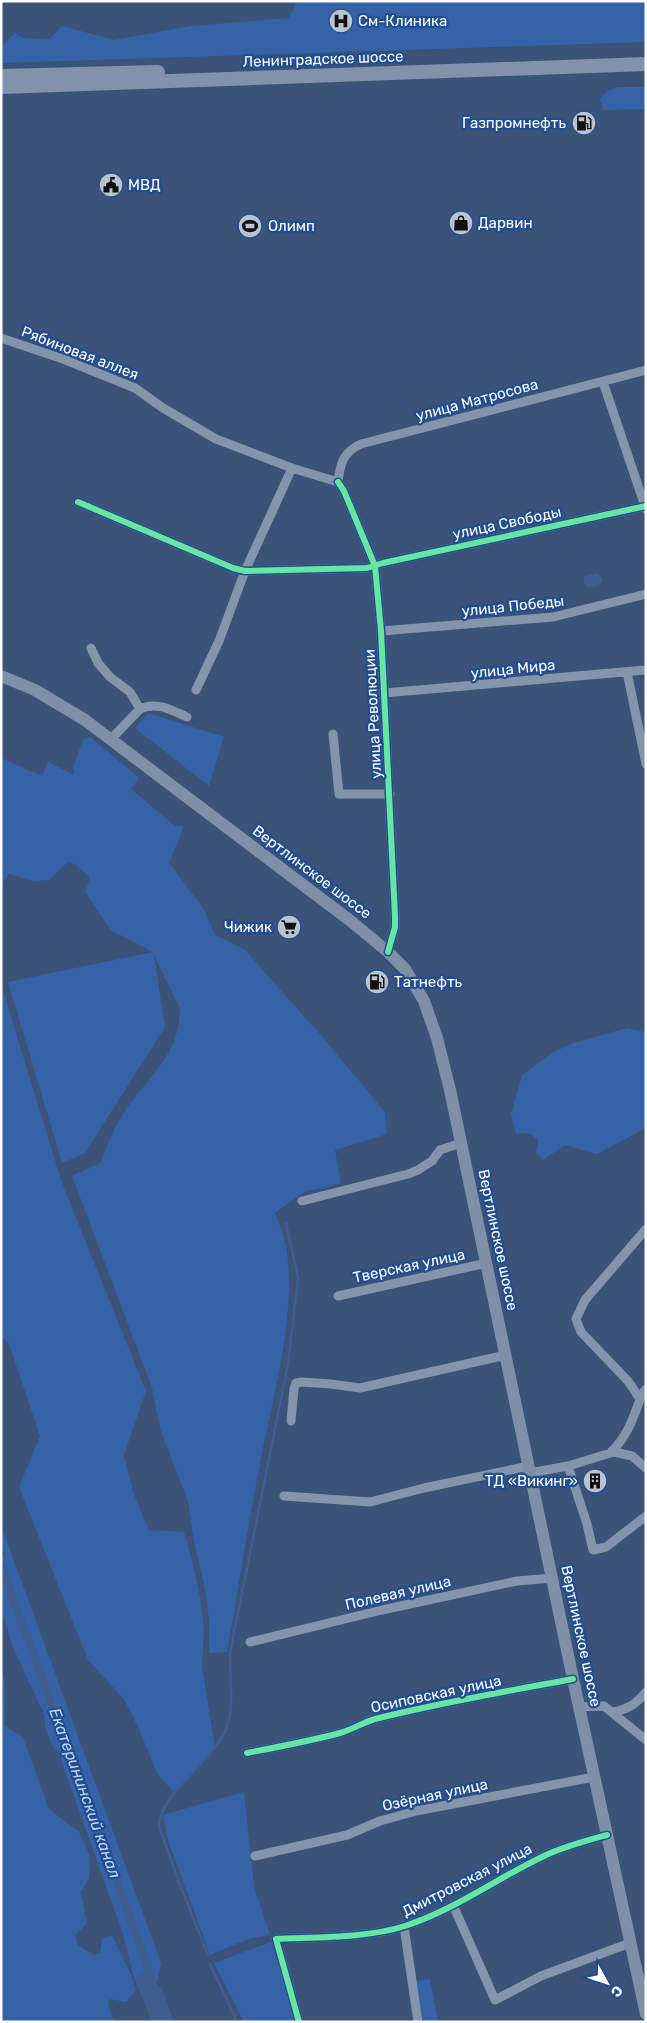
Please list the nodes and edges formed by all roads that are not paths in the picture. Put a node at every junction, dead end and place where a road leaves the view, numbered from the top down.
1 (646, 56) edge
2 (646, 64) edge
3 (1, 76) edge
4 (1, 87) edge
5 (1, 338) edge
6 (646, 370) edge
7 (602, 382) junction
8 (292, 468) junction
9 (338, 482) junction
10 (78, 502) dead end
11 (646, 507) edge
12 (375, 566) junction
13 (245, 571) junction
14 (646, 594) edge
15 (381, 631) junction
16 (91, 648) dead end
17 (646, 670) edge
18 (627, 672) junction
19 (1, 676) edge
20 (196, 690) dead end
21 (384, 693) junction
22 (140, 709) junction
23 (187, 717) dead end
24 (332, 734) dead end
25 (111, 739) junction
26 (646, 764) edge
27 (390, 794) junction
28 (388, 952) junction
29 (461, 1144) junction
30 (302, 1201) dead end
31 (646, 1229) edge
32 (487, 1263) junction
33 (338, 1296) dead end
34 (506, 1355) junction
35 (646, 1389) edge
36 (640, 1399) junction
37 (291, 1421) dead end
38 (611, 1452) junction
39 (568, 1466) junction
40 (646, 1468) edge
41 (529, 1470) junction
42 (284, 1496) dead end
43 (646, 1516) edge
44 (553, 1578) junction
45 (250, 1642) dead end
46 (574, 1679) junction
47 (646, 1692) edge
48 (580, 1707) junction
49 (613, 1712) junction
50 (646, 1740) edge
51 (247, 1753) dead end
52 (594, 1777) junction
53 (607, 1835) junction
54 (256, 1856) dead end
55 (453, 1905) junction
56 (404, 1926) junction
57 (630, 1943) junction
58 (646, 2014) edge
59 (299, 2022) edge
60 (418, 2022) edge

1 - 3 highway, Ленинградское шоссе
2 - 4 highway, Ленинградское шоссе
5 - 8 street, Рябиновая аллея
6 - 7 street, улица Матросова
7 - 9 street, улица Матросова
7 - 11 street
8 - 9 street, Рябиновая аллея
8 - 13 street
9 - 12 street, улица Революции
10 - 13 street
11 - 12 street, улица Свободы
12 - 13 street, улица Свободы
12 - 15 street, улица Революции
13 - 20 street
14 - 15 street, улица Победы
15 - 21 street, улица Революции
16 - 22 street
17 - 18 street, улица Мира
18 - 21 street, улица Мира
18 - 26 street
19 - 25 main road, Вертлинское шоссе
21 - 27 street, улица Революции
22 - 23 street
22 - 25 street
24 - 27 street
25 - 28 main road, Вертлинское шоссе
27 - 28 street, улица Революции
28 - 29 main road, Вертлинское шоссе
29 - 30 street
29 - 32 main road, Вертлинское шоссе
31 - 36 street
32 - 33 street, Тверская улица
32 - 34 main road, Вертлинское шоссе
34 - 37 street
34 - 41 main road, Вертлинское шоссе
35 - 36 street
36 - 38 street
38 - 39 street
38 - 40 street
39 - 41 street
39 - 43 street
41 - 42 street
41 - 44 main road, Вертлинское шоссе
44 - 45 street, Полевая улица
44 - 46 main road, Вертлинское шоссе
46 - 48 main road, Вертлинское шоссе
46 - 51 street, Осиповская улица
47 - 49 street
48 - 49 street
48 - 52 main road, Вертлинское шоссе
49 - 50 street
52 - 53 main road, Вертлинское шоссе
52 - 54 street, Озёрная улица
53 - 55 street, Дмитровская улица
53 - 57 main road, Вертлинское шоссе
55 - 56 street, Дмитровская улица
55 - 57 street
56 - 59 street, Дмитровская улица
56 - 60 street
57 - 58 main road, Вертлинское шоссе

